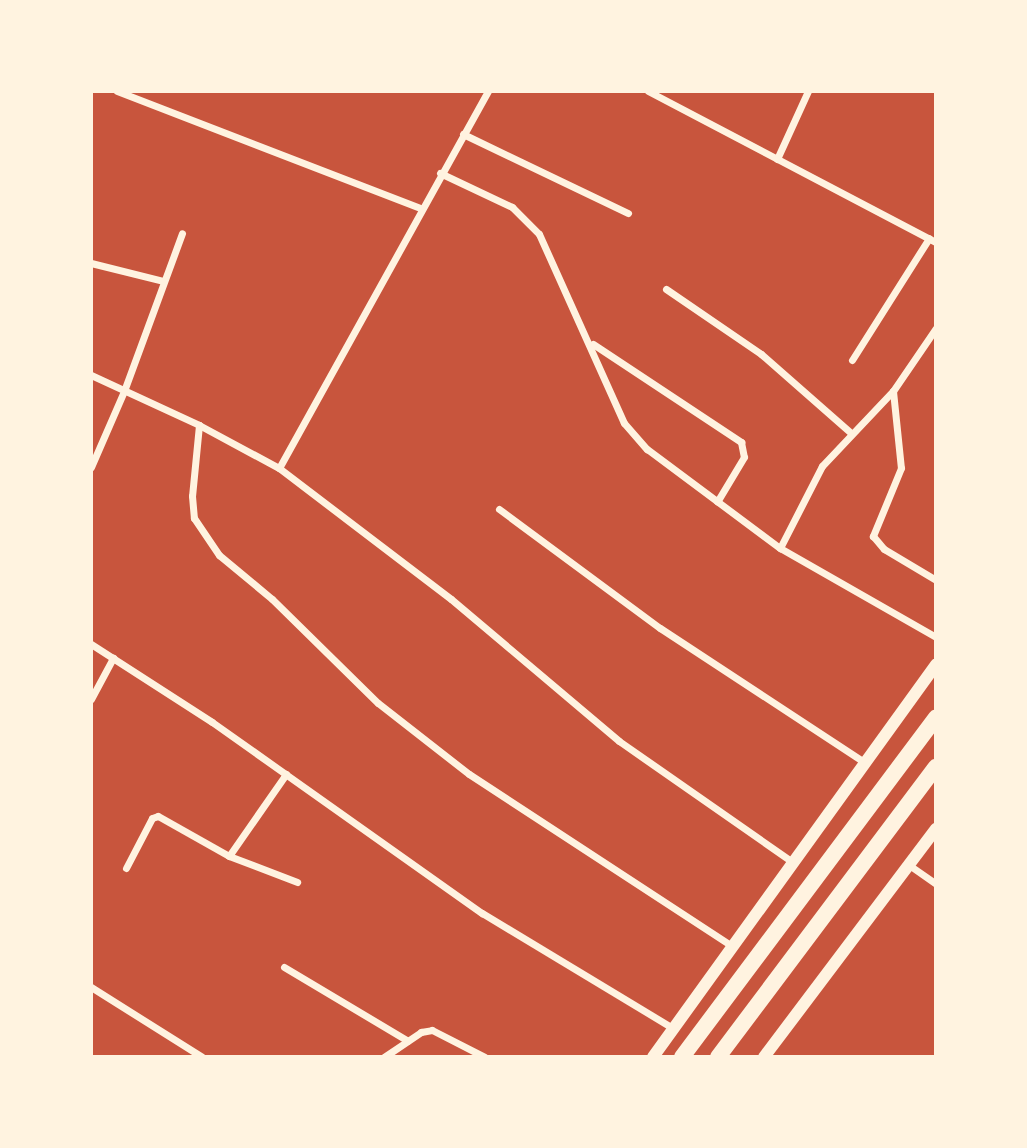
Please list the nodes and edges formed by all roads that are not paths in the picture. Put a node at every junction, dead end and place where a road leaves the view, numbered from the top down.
1 (117, 91) edge
2 (488, 91) edge
3 (648, 91) edge
4 (808, 91) edge
5 (463, 134) junction
6 (777, 159) junction
7 (440, 173) junction
8 (420, 208) junction
9 (628, 214) dead end
10 (182, 233) dead end
11 (932, 240) edge
12 (91, 263) edge
13 (163, 281) junction
14 (666, 289) dead end
15 (936, 328) edge
16 (592, 343) junction
17 (852, 360) dead end
18 (91, 375) edge
19 (124, 391) junction
20 (893, 391) junction
21 (199, 425) junction
22 (851, 433) junction
23 (91, 467) edge
24 (279, 468) junction
25 (717, 502) junction
26 (499, 509) dead end
27 (780, 548) junction
28 (936, 580) edge
29 (936, 636) edge
30 (91, 644) edge
31 (113, 658) junction
32 (936, 664) edge
33 (91, 699) edge
34 (936, 718) edge
35 (864, 762) junction
36 (936, 767) edge
37 (286, 774) junction
38 (936, 829) edge
39 (229, 856) junction
40 (794, 863) junction
41 (909, 864) junction
42 (126, 868) dead end
43 (297, 882) dead end
44 (936, 884) edge
45 (732, 946) junction
46 (284, 967) dead end
47 (91, 987) edge
48 (674, 1029) junction
49 (408, 1041) junction
50 (202, 1057) edge
51 (384, 1057) edge
52 (485, 1057) edge
53 (653, 1057) edge
54 (682, 1057) edge
55 (718, 1057) edge
56 (764, 1057) edge

1 - 8 street
2 - 5 street
3 - 6 street
4 - 6 street
5 - 7 street
5 - 9 street
6 - 11 street
7 - 8 street
7 - 16 street
8 - 24 street
10 - 13 street
11 - 17 street
12 - 13 street
13 - 19 street
14 - 22 street
15 - 20 street
16 - 25 street
16 - 25 street
18 - 19 street
19 - 21 street
19 - 23 street
20 - 22 street
20 - 28 street
21 - 24 street
21 - 45 street
22 - 27 street
24 - 40 street
25 - 27 street
26 - 35 street
27 - 29 street
30 - 31 street
31 - 33 street
31 - 37 street
32 - 35 street
34 - 54 highway
35 - 40 street
36 - 55 highway
37 - 39 street
37 - 48 street
38 - 41 street
39 - 42 street
39 - 43 street
40 - 45 street
41 - 44 street
41 - 56 street
45 - 48 street
46 - 49 street
47 - 50 street
48 - 53 street
49 - 51 street
49 - 52 street

